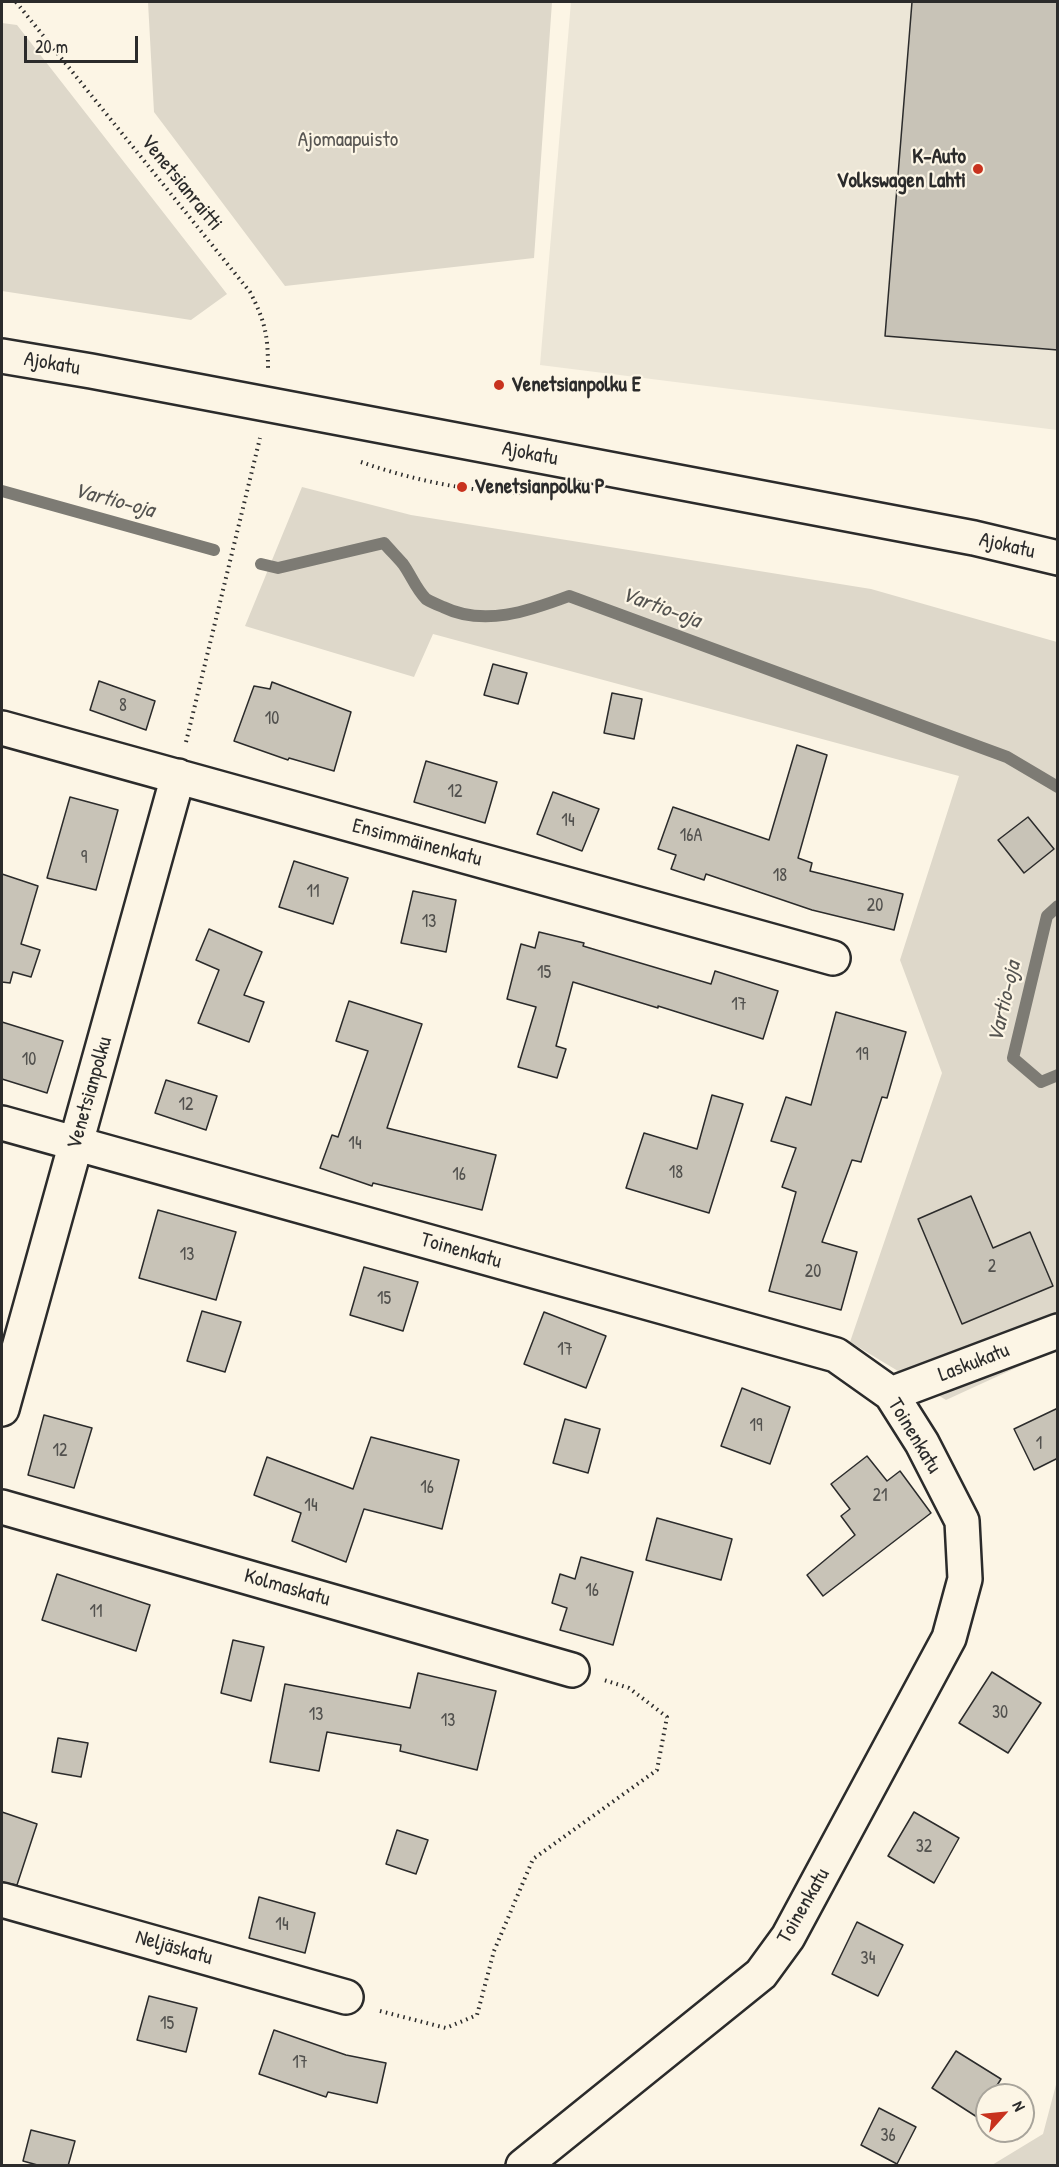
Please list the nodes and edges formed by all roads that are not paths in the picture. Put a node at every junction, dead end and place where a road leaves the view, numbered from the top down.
1 (2, 356) edge
2 (1058, 558) edge
3 (2, 728) edge
4 (178, 776) junction
5 (833, 958) dead end
6 (2, 1124) edge
7 (75, 1144) junction
8 (1058, 1331) edge
9 (891, 1394) junction
10 (2, 1409) edge
11 (2, 1507) edge
12 (572, 1670) road end
13 (2, 1900) edge
14 (346, 1996) road end
15 (523, 2166) edge

1 - 2 street, Ajokatu
3 - 4 street, Ensimmäinenkatu
4 - 5 street, Ensimmäinenkatu
4 - 7 street, Venetsianpolku
6 - 7 street, Toinenkatu
7 - 9 street, Toinenkatu
7 - 10 street, Venetsianpolku
8 - 9 street, Laskukatu
9 - 15 street, Toinenkatu
11 - 12 street, Kolmaskatu
13 - 14 street, Neljäskatu

